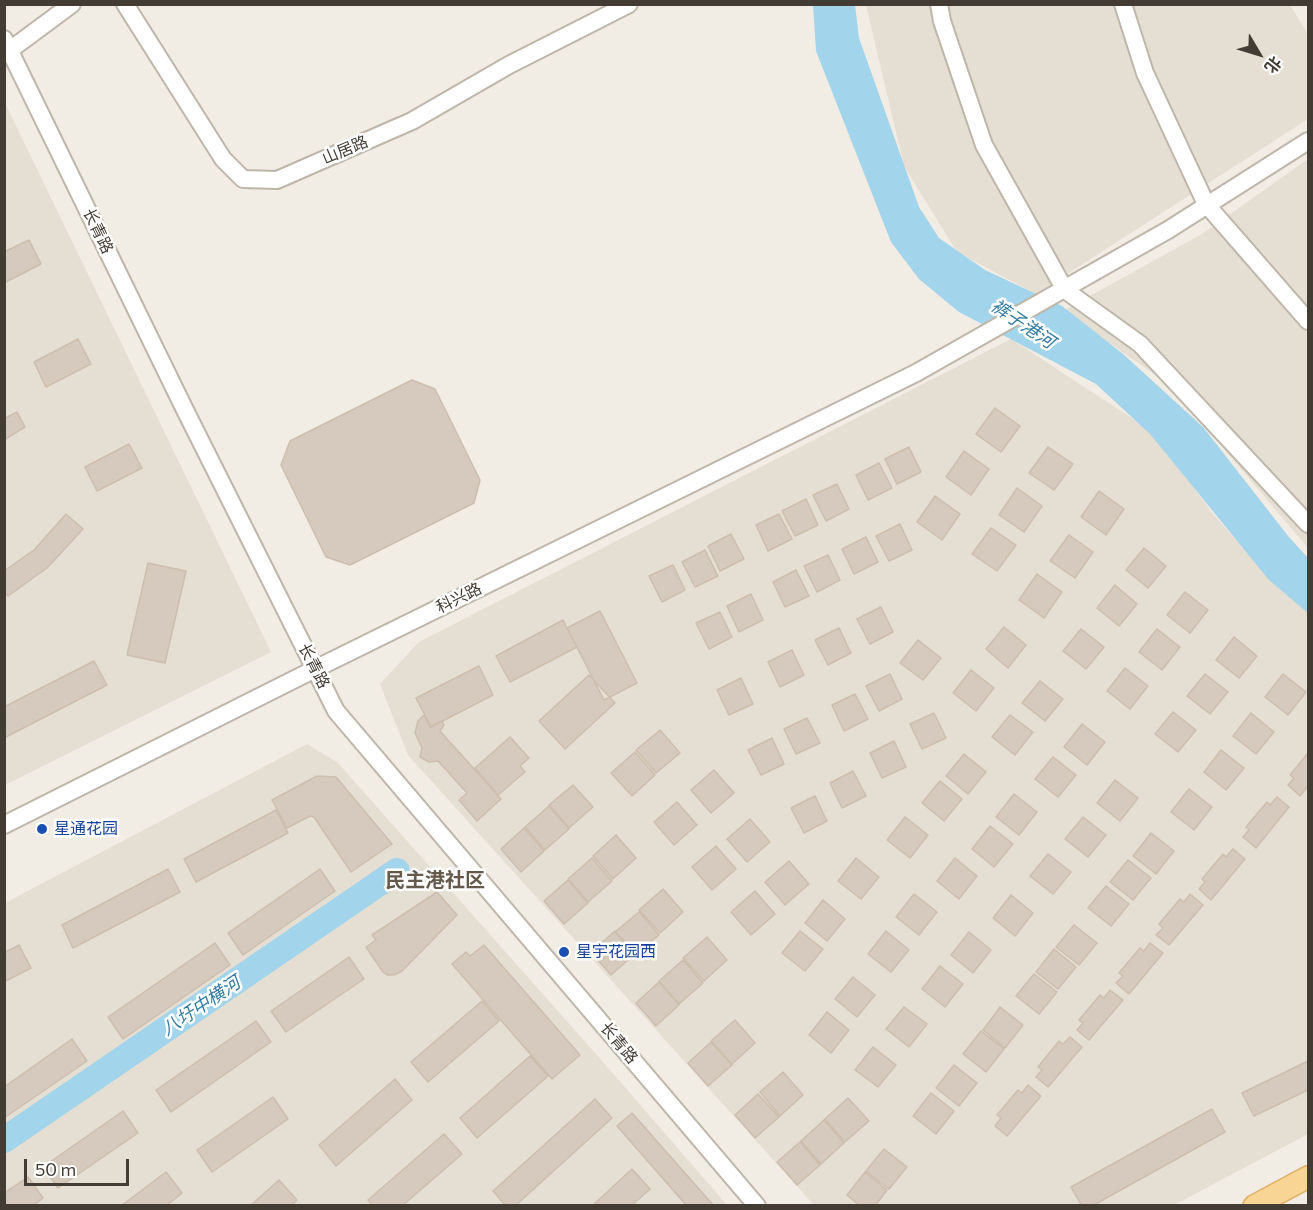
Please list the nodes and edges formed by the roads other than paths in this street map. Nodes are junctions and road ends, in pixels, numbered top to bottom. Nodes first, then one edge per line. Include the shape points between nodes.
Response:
1 (72, 4) edge
2 (125, 4) edge
3 (629, 4) edge
4 (939, 4) edge
5 (1123, 4) edge
6 (7, 44) edge
7 (1308, 141) edge
8 (1206, 204) junction
9 (1059, 293) junction
10 (1308, 321) edge
11 (1308, 524) edge
12 (315, 669) junction
13 (4, 825) edge
14 (1308, 1177) edge
15 (757, 1206) edge
16 (1254, 1206) edge

1 - 6 street
2 - 3 street, 山居路 via 223,159 243,179 277,180 412,122
4 - 9 street via 984,145
5 - 8 street via 1145,73
6 - 12 street, 长青路
7 - 8 street, 科兴路
8 - 9 street, 科兴路
8 - 10 street
9 - 11 street via 1140,344
9 - 12 street, 科兴路 via 916,373
12 - 13 street, 科兴路
12 - 15 street, 长青路 via 336,711
14 - 16 main road

